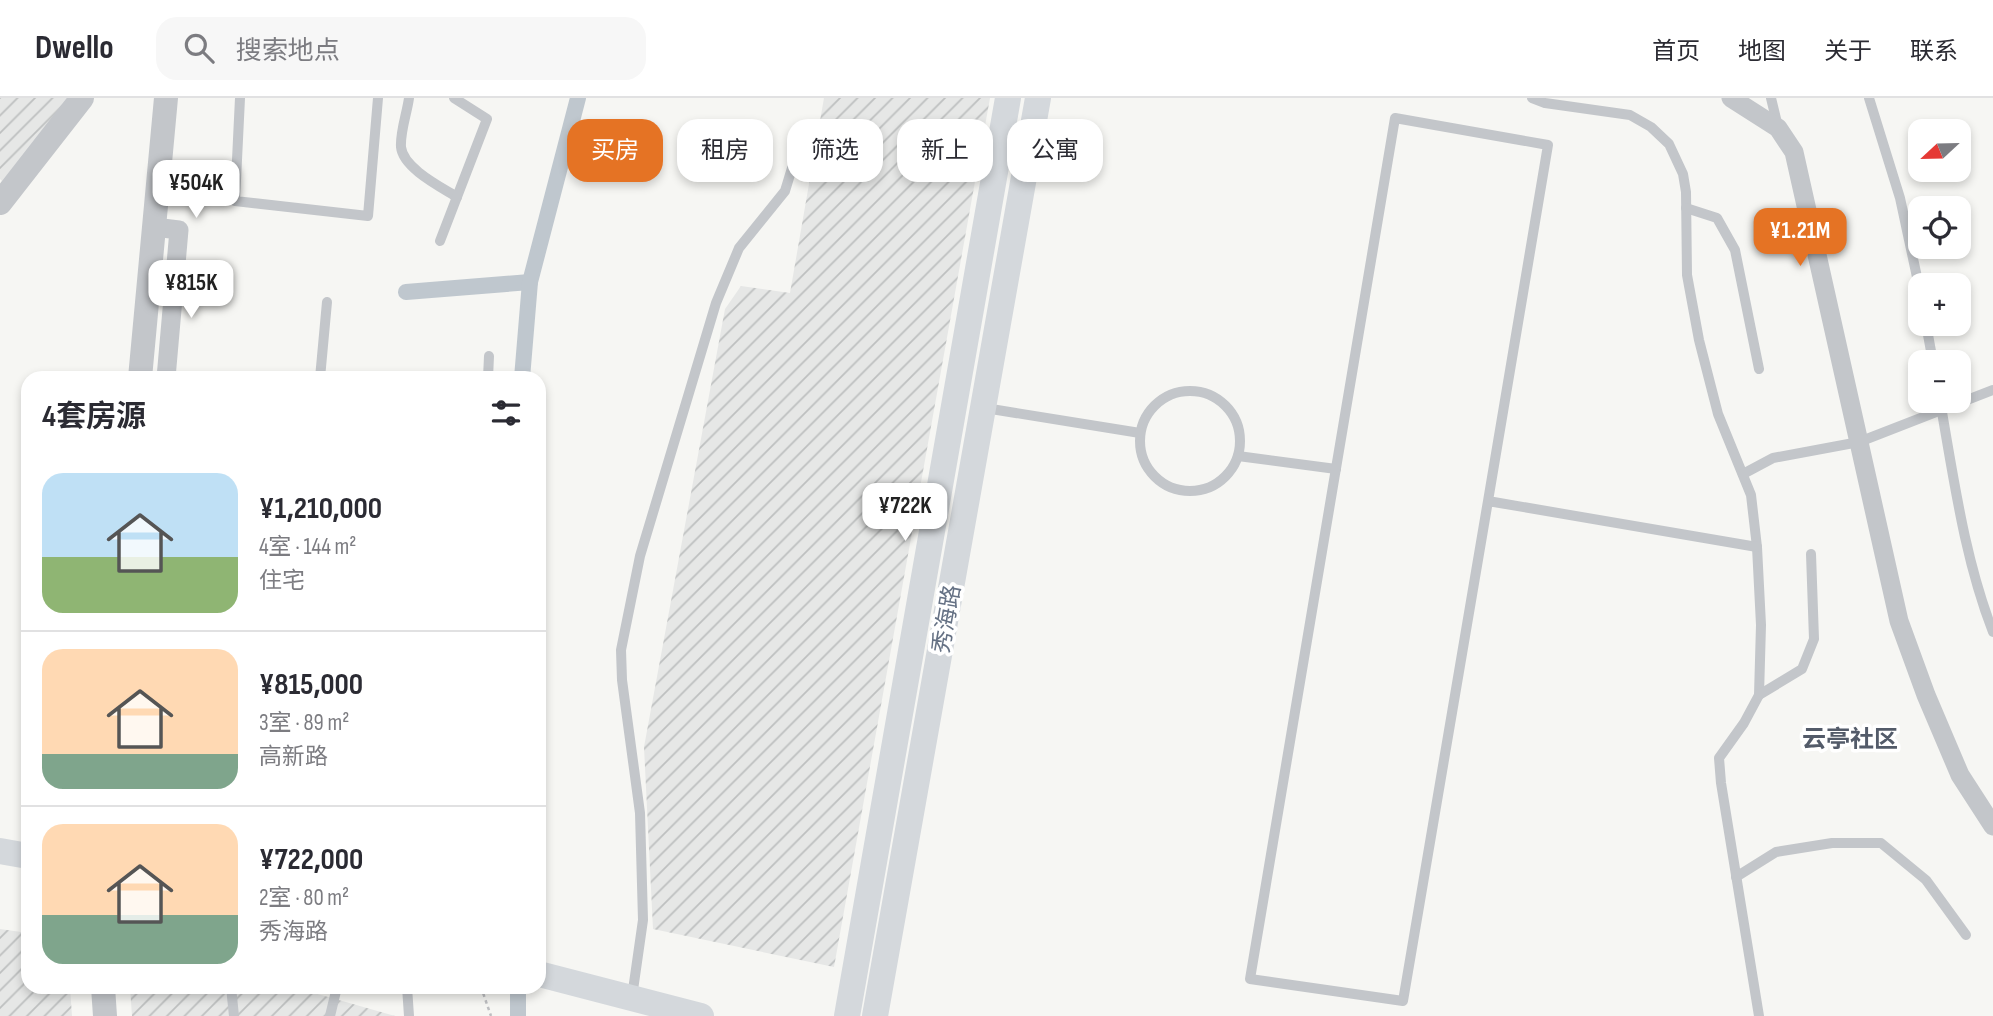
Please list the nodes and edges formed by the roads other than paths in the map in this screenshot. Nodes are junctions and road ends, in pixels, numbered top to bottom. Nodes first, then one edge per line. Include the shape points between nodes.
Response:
1 (82, 98) edge
2 (166, 98) edge
3 (240, 98) edge
4 (378, 98) edge
5 (409, 98) edge
6 (454, 98) edge
7 (1008, 98) edge
8 (1038, 98) edge
9 (1532, 98) edge
10 (1731, 98) edge
11 (1771, 98) edge
12 (1869, 98) edge
13 (1778, 128) junction
14 (788, 182) edge
15 (2, 197) edge
16 (457, 197) junction
17 (1686, 208) junction
18 (154, 227) junction
19 (440, 241) dead end
20 (1916, 273) edge
21 (327, 302) dead end
22 (489, 356) dead end
23 (1759, 369) dead end
24 (141, 371) edge
25 (167, 371) edge
26 (321, 371) edge
27 (488, 371) edge
28 (1993, 390) edge
29 (1971, 396) edge
30 (983, 407) junction
31 (1923, 413) edge
32 (1942, 413) edge
33 (1140, 433) junction
34 (1859, 442) junction
35 (1238, 456) junction
36 (1336, 469) junction
37 (942, 471) junction
38 (1743, 474) junction
39 (971, 476) junction
40 (1488, 501) junction
41 (1758, 547) junction
42 (1811, 554) dead end
43 (1993, 632) edge
44 (1759, 695) junction
45 (1993, 826) edge
46 (0, 851) edge
47 (21, 855) edge
48 (1736, 877) junction
49 (1966, 935) dead end
50 (546, 976) edge
51 (103, 994) edge
52 (232, 994) edge
53 (335, 994) edge
54 (407, 994) edge
55 (849, 1006) edge
56 (631, 1007) edge
57 (879, 1009) edge
58 (105, 1016) edge
59 (234, 1016) edge
60 (330, 1016) edge
61 (409, 1016) edge
62 (701, 1016) edge
63 (834, 1016) edge
64 (1759, 1016) edge

1 - 15 street
2 - 18 street
3 - 4 lane via 234,201 368,216
5 - 16 lane via 401,148 405,158
6 - 16 lane via 487,119
7 - 37 main road, 秀海路
8 - 30 main road, 秀海路
9 - 17 lane via 1630,115 1651,127 1669,144 1683,174
10 - 13 street
11 - 13 lane
12 - 20 lane via 1900,198
13 - 34 street via 1794,152
14 - 56 lane via 739,248 716,303 640,555 621,650 640,813 643,920
16 - 19 lane
17 - 23 lane via 1717,218 1735,250
17 - 38 lane via 1686,275 1699,340 1718,414
18 - 24 street
18 - 25 street via 179,230
21 - 26 lane
22 - 27 lane
28 - 29 lane
30 - 33 lane
30 - 39 main road, 秀海路
31 - 34 lane
32 - 43 lane via 1959,513 1978,594
33 - 35 lane via 1140,450 1156,478 1187,491 1218,482
33 - 35 lane via 1154,404 1184,390 1200,391 1216,397 1237,422
34 - 38 lane via 1773,458
34 - 45 street via 1899,621 1960,775
35 - 36 lane
36 - 40 lane via 1395,118 1548,145
36 - 40 lane via 1250,979 1403,1001
37 - 39 street
37 - 55 main road, 秀海路
38 - 41 lane via 1751,495
39 - 57 main road, 秀海路
40 - 41 lane
41 - 44 lane
42 - 44 lane via 1814,639 1802,668
44 - 48 lane via 1719,758
46 - 47 main road
48 - 49 lane via 1776,852 1832,843 1881,844 1926,880
48 - 64 lane
50 - 56 main road
51 - 58 street
52 - 59 lane
53 - 60 lane
54 - 61 lane
55 - 63 main road
56 - 62 main road

